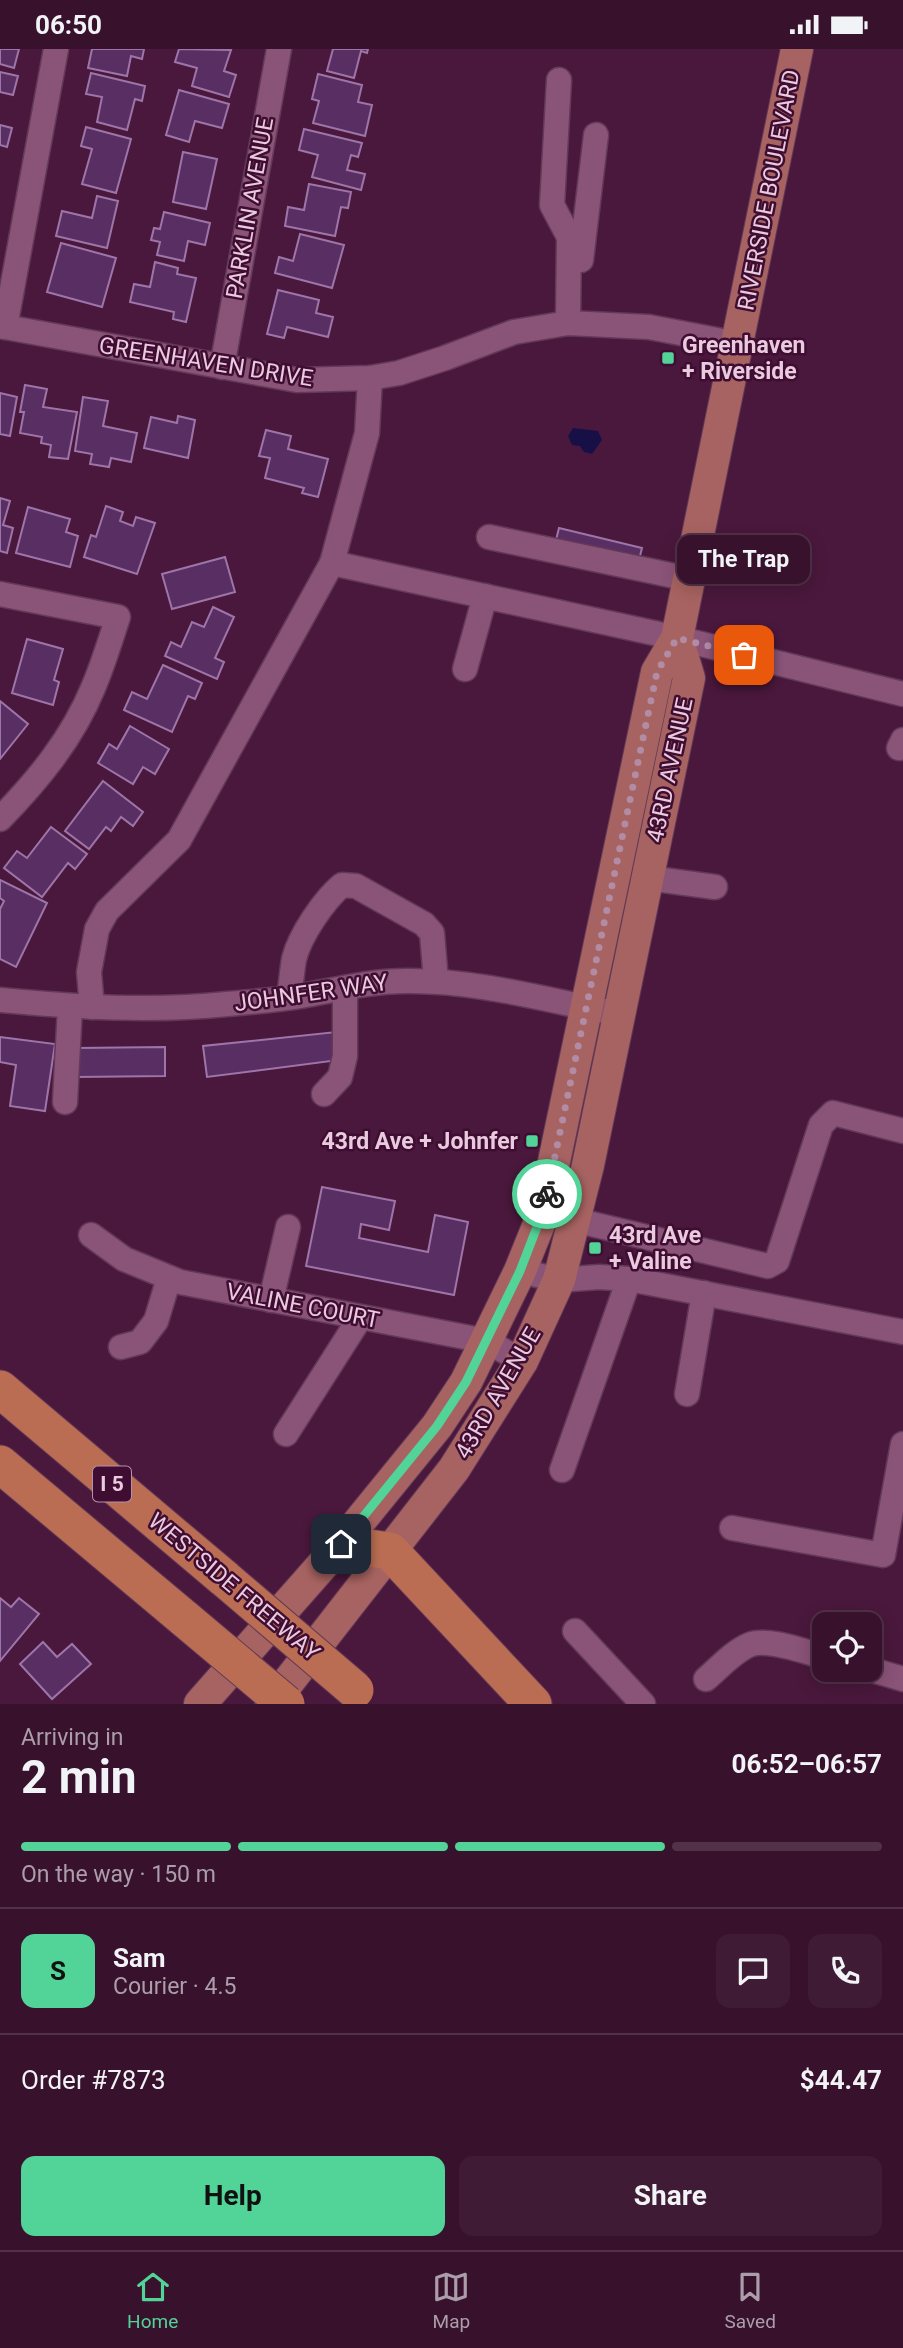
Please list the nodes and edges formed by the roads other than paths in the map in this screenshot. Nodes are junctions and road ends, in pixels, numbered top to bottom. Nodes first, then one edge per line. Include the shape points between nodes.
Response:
1 (56, 49) edge
2 (279, 49) edge
3 (797, 49) edge
4 (559, 80) dead end
5 (596, 135) dead end
6 (577, 323) junction
7 (3, 326) edge
8 (738, 344) junction
9 (222, 367) junction
10 (370, 378) junction
11 (489, 537) dead end
12 (332, 563) junction
13 (689, 579) junction
14 (0, 594) edge
15 (485, 596) junction
16 (677, 638) junction
17 (465, 669) dead end
18 (903, 694) edge
19 (0, 819) edge
20 (648, 878) junction
21 (715, 887) dead end
22 (436, 981) junction
23 (345, 988) junction
24 (289, 997) junction
25 (0, 1000) edge
26 (81, 1007) junction
27 (586, 1008) junction
28 (620, 1014) junction
29 (324, 1094) dead end
30 (65, 1102) dead end
31 (903, 1131) edge
32 (542, 1214) junction
33 (575, 1219) junction
34 (288, 1227) dead end
35 (91, 1235) dead end
36 (520, 1271) junction
37 (169, 1278) junction
38 (629, 1279) junction
39 (559, 1280) junction
40 (704, 1293) junction
41 (271, 1300) junction
42 (360, 1318) junction
43 (903, 1332) edge
44 (486, 1341) junction
45 (121, 1347) dead end
46 (522, 1361) junction
47 (0, 1389) edge
48 (687, 1394) dead end
49 (286, 1434) dead end
50 (903, 1444) edge
51 (0, 1464) edge
52 (562, 1470) dead end
53 (732, 1528) dead end
54 (341, 1544) junction
55 (390, 1551) junction
56 (575, 1631) dead end
57 (812, 1654) edge
58 (882, 1673) edge
59 (706, 1679) dead end
60 (903, 1679) edge
61 (364, 1697) edge
62 (200, 1704) edge
63 (271, 1704) edge
64 (286, 1704) edge
65 (533, 1704) edge
66 (643, 1704) edge

1 - 7 street
2 - 9 street, PARKLIN AVENUE
3 - 8 main road, RIVERSIDE BOULEVARD
4 - 6 street via 552,205 569,237
5 - 6 street
6 - 8 street, GREENHAVEN DRIVE via 649,327
6 - 10 street, GREENHAVEN DRIVE via 514,332 399,373
7 - 9 street, GREENHAVEN DRIVE
8 - 13 main road, RIVERSIDE BOULEVARD
9 - 10 street, GREENHAVEN DRIVE via 297,380
10 - 12 street via 367,433
11 - 13 street
12 - 15 street
12 - 26 street via 178,841 107,911 97,929
13 - 16 main road, RIVERSIDE BOULEVARD
14 - 19 street via 118,617 76,723 33,785
15 - 16 street
15 - 17 street
16 - 18 street
16 - 20 main road, 43RD AVENUE via 689,678
16 - 27 main road, 43RD AVENUE via 657,672
20 - 21 street
20 - 28 main road, 43RD AVENUE
22 - 23 street, JOHNFER WAY
22 - 24 street via 432,933 424,924 356,886 342,885 327,897 299,945
22 - 27 street, JOHNFER WAY
23 - 24 street, JOHNFER WAY
23 - 29 street via 345,1056 340,1077
24 - 26 street, JOHNFER WAY via 178,1007
25 - 26 street, JOHNFER WAY
26 - 30 street
27 - 28 street, JOHNFER WAY
27 - 32 main road, 43RD AVENUE
28 - 33 main road, 43RD AVENUE
31 - 33 street via 833,1114 821,1125 777,1261 768,1266
32 - 33 street
32 - 36 main road, 43RD AVENUE
33 - 39 main road, 43RD AVENUE
34 - 41 street
35 - 37 street, VALINE COURT via 124,1259
36 - 39 street
36 - 44 main road, 43RD AVENUE
37 - 41 street, VALINE COURT
37 - 45 street via 156,1321 140,1342
38 - 39 street
38 - 40 street
38 - 52 street
39 - 46 main road, 43RD AVENUE
40 - 43 street
40 - 48 street
41 - 42 street, VALINE COURT
42 - 44 street, VALINE COURT
42 - 49 street
44 - 46 street, VALINE COURT
44 - 54 main road, 43RD AVENUE via 437,1426
46 - 55 main road, 43RD AVENUE via 454,1469
47 - 61 highway, WESTSIDE FREEWAY / I 5, bridge
50 - 53 street via 883,1555
51 - 64 highway, I 5, bridge
54 - 55 highway
54 - 62 main road, 43RD AVENUE
55 - 63 main road, 43RD AVENUE
55 - 65 highway
56 - 66 street
57 - 59 street via 752,1643
58 - 60 street

